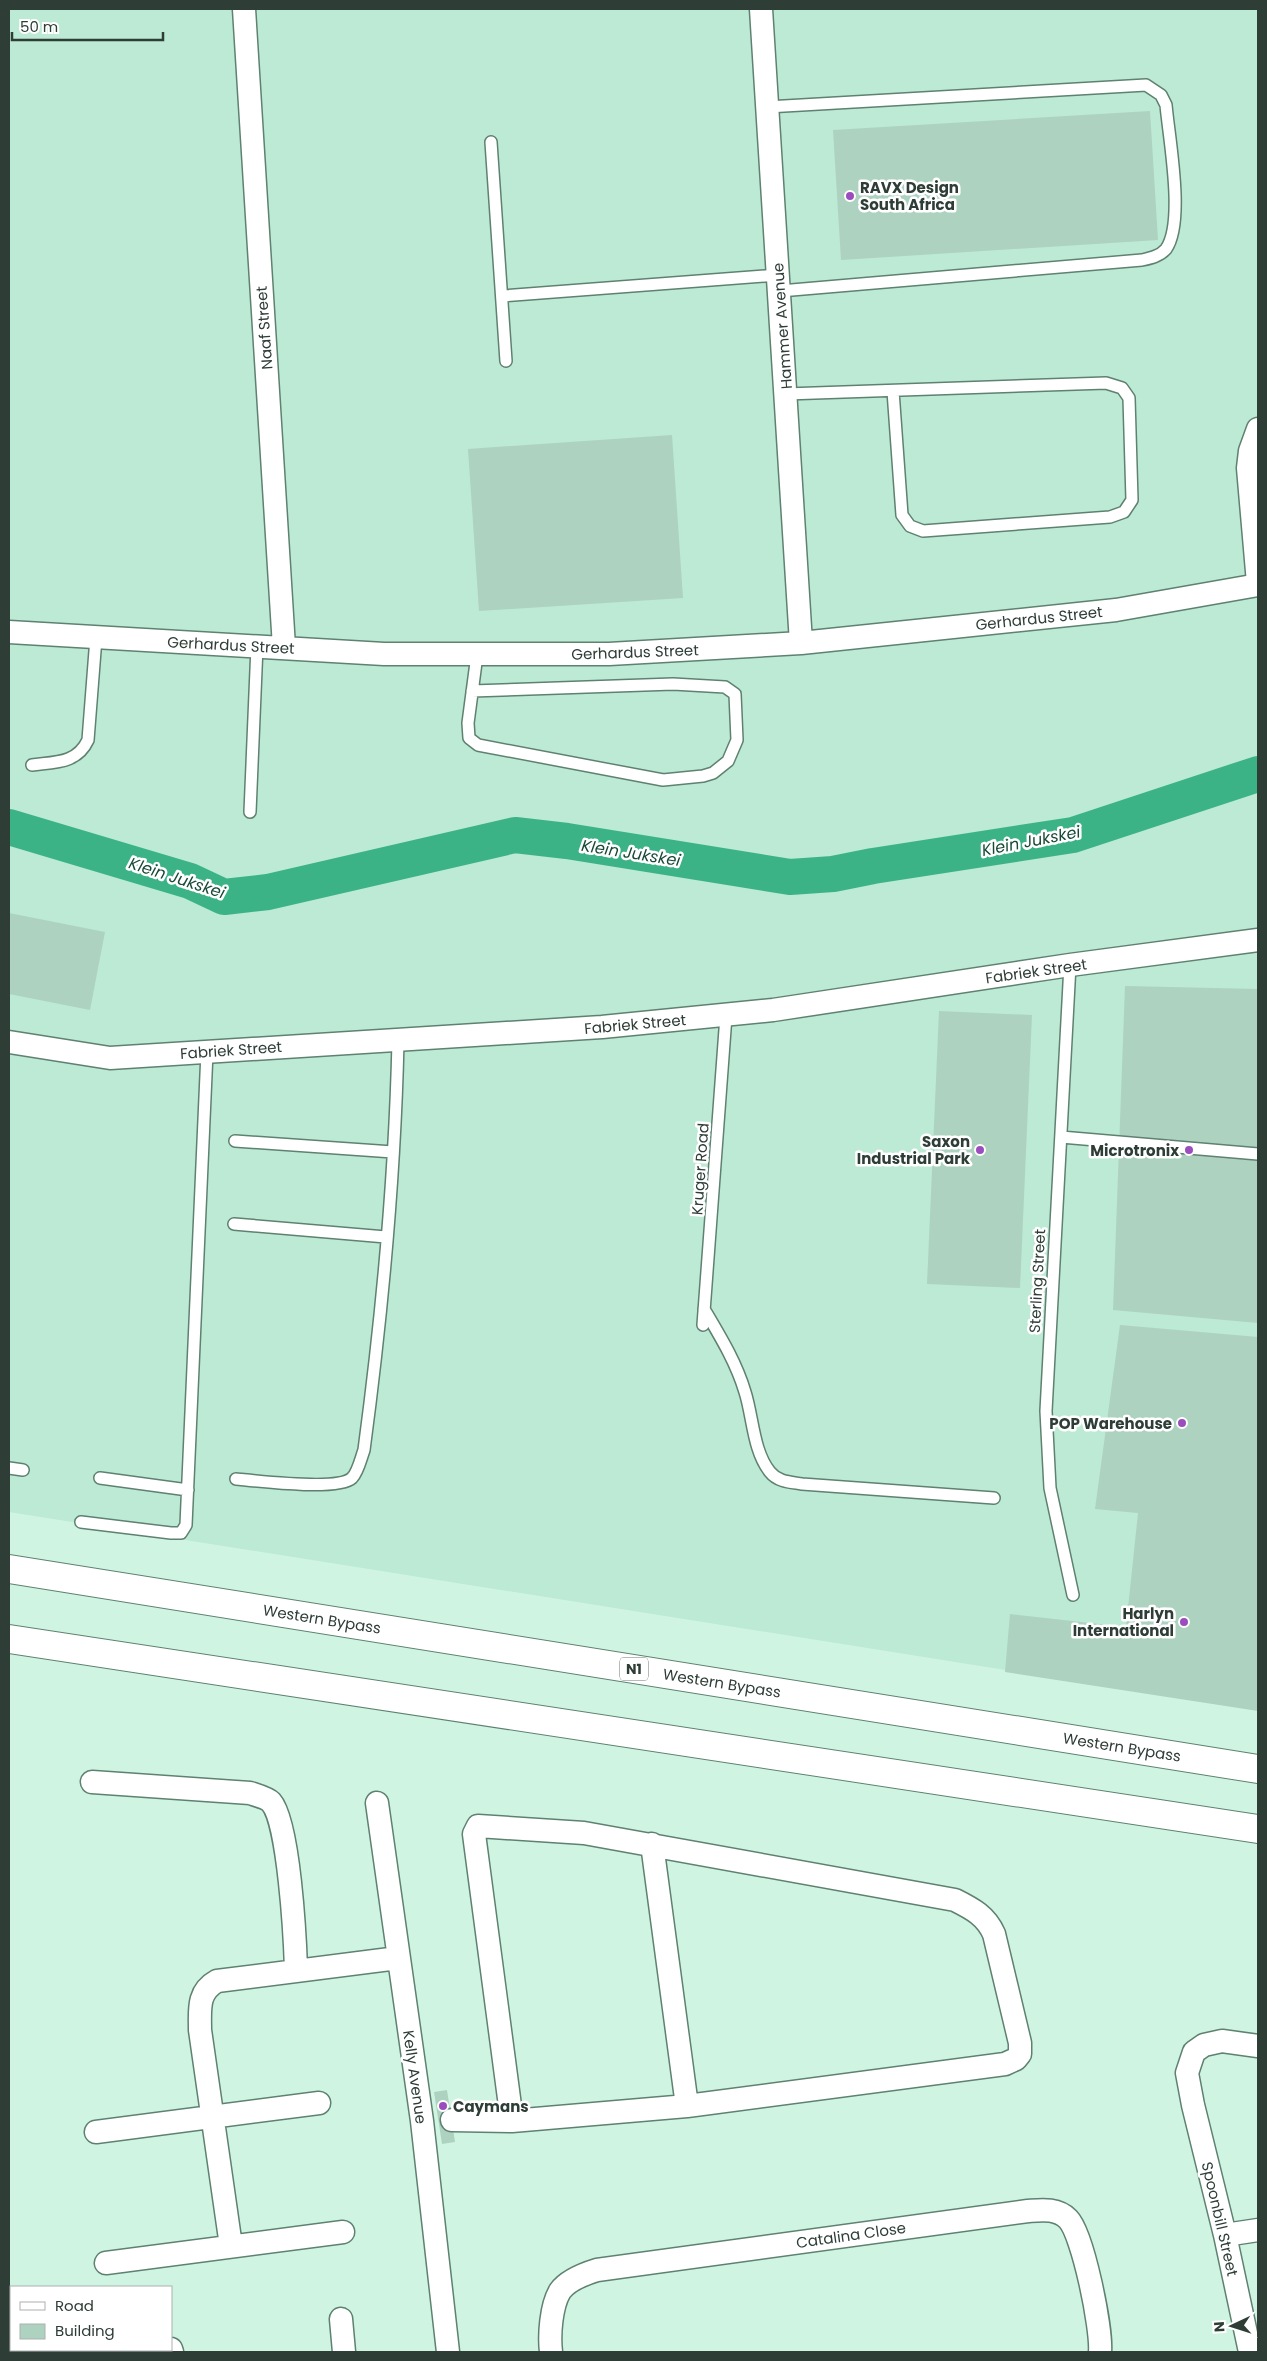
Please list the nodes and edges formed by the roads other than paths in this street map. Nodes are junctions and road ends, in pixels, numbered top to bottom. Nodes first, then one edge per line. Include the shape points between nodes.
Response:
1 (244, 9) edge
2 (761, 9) edge
3 (767, 107) junction
4 (491, 142) dead end
5 (779, 283) junction
6 (502, 296) junction
7 (506, 361) dead end
8 (893, 391) junction
9 (786, 394) junction
10 (1258, 429) edge
11 (1258, 584) edge
12 (9, 632) edge
13 (96, 638) junction
14 (801, 643) junction
15 (257, 646) junction
16 (284, 647) junction
17 (477, 655) junction
18 (472, 691) junction
19 (32, 764) dead end
20 (250, 812) dead end
21 (1258, 940) edge
22 (1070, 966) junction
23 (726, 1016) junction
24 (398, 1041) junction
25 (9, 1042) edge
26 (207, 1052) junction
27 (1061, 1137) junction
28 (235, 1141) dead end
29 (392, 1152) junction
30 (1258, 1154) edge
31 (234, 1224) dead end
32 (386, 1237) junction
33 (704, 1310) junction
34 (703, 1325) dead end
35 (9, 1468) edge
36 (23, 1470) dead end
37 (100, 1478) dead end
38 (236, 1479) dead end
39 (188, 1490) junction
40 (994, 1498) dead end
41 (81, 1522) dead end
42 (9, 1569) edge
43 (1073, 1595) dead end
44 (9, 1638) edge
45 (1258, 1769) edge
46 (92, 1782) dead end
47 (378, 1803) dead end
48 (1258, 1829) edge
49 (652, 1844) junction
50 (398, 1958) junction
51 (296, 1970) junction
52 (1258, 2046) edge
53 (320, 2103) dead end
54 (687, 2106) junction
55 (213, 2116) junction
56 (437, 2120) junction
57 (512, 2121) junction
58 (96, 2132) dead end
59 (1258, 2230) edge
60 (342, 2232) dead end
61 (1226, 2235) junction
62 (231, 2246) junction
63 (106, 2263) dead end
64 (341, 2319) dead end
65 (344, 2352) edge
66 (448, 2352) edge
67 (545, 2352) edge
68 (1100, 2352) edge
69 (1250, 2352) edge

1 - 16 street, Naaf Street
2 - 3 street, Hammer Avenue
3 - 5 street, Hammer Avenue
3 - 5 lane via 1146,85 1161,95 1166,105 1175,196 1174,228 1165,249 1157,256 1142,260
4 - 6 lane
5 - 6 lane via 728,279
5 - 9 street, Hammer Avenue
6 - 7 lane
8 - 8 lane via 1106,384 1122,388 1129,398 1132,500 1124,512 1110,517 923,531 910,526 902,515
8 - 9 lane
9 - 14 street, Hammer Avenue
10 - 11 street via 1248,468
11 - 14 street, Gerhardus Street via 1116,610
12 - 13 street, Gerhardus Street
13 - 15 street, Gerhardus Street
13 - 19 lane via 88,740 84,748 70,760
14 - 17 street, Gerhardus Street via 609,654
15 - 16 street, Gerhardus Street
15 - 20 lane
16 - 17 street, Gerhardus Street
17 - 18 lane
18 - 18 lane via 468,723 469,738 473,742 491,749 606,771 663,780 703,776 728,761 737,740 735,694 725,687 672,684
21 - 22 street, Fabriek Street
22 - 23 street, Fabriek Street
22 - 27 lane, Sterling Street
23 - 24 street, Fabriek Street
23 - 33 lane, Kruger Road
24 - 26 street, Fabriek Street
24 - 29 lane
25 - 26 street, Fabriek Street via 110,1058
26 - 39 lane
27 - 30 lane
27 - 43 lane, Sterling Street via 1048,1344 1047,1421 1050,1488
28 - 29 lane
29 - 32 lane
31 - 32 lane
32 - 38 lane via 365,1440 352,1478 325,1485
33 - 34 lane, Kruger Road
33 - 40 lane via 740,1374 762,1457 778,1479 802,1484
35 - 36 lane
37 - 39 lane
39 - 41 lane via 186,1525 182,1532
42 - 45 highway, Western Bypass / N1
44 - 48 highway
46 - 51 street via 250,1793 270,1801 280,1818 285,1845
47 - 50 street, Kelly Avenue
49 - 54 street
49 - 54 street via 955,1900 979,1912 989,1922 994,1934 1020,2043 1020,2054 1005,2064
49 - 57 street via 575,1832 483,1825 476,1830
50 - 51 street
50 - 56 street, Kelly Avenue
51 - 55 street via 217,1981 203,1995 200,2030
52 - 61 street, Spoonbill Street via 1222,2041 1204,2045 1194,2052 1187,2073
53 - 55 street
54 - 57 street
55 - 58 street
55 - 62 street
56 - 57 street
56 - 66 street, Kelly Avenue
59 - 61 street
60 - 62 street
61 - 69 street, Spoonbill Street
62 - 63 street
64 - 65 street
67 - 68 street, Catalina Close via 560,2291 574,2279 597,2270 1046,2210 1061,2214 1074,2227 1092,2290 1101,2338

